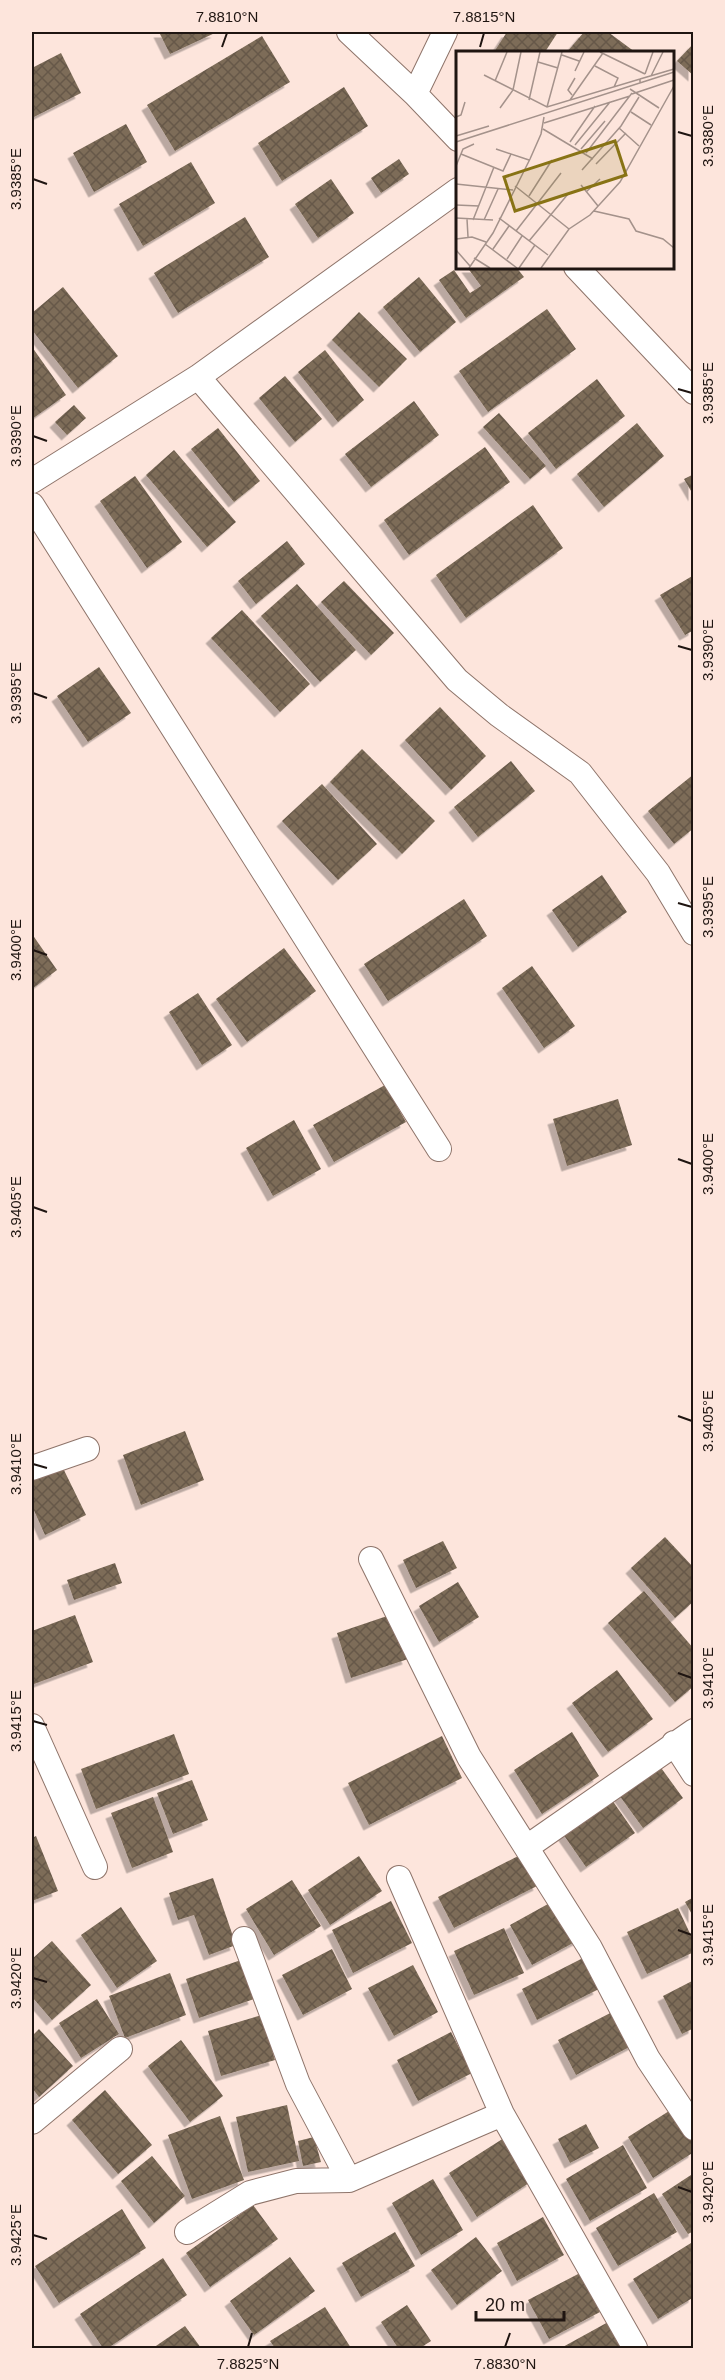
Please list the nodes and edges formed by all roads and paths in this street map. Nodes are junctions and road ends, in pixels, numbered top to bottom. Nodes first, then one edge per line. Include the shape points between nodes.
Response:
1 (349, 32) edge
2 (445, 32) edge
3 (415, 94) junction
4 (456, 137) edge
5 (456, 191) edge
6 (577, 268) edge
7 (198, 377) junction
8 (693, 392) edge
9 (32, 481) edge
10 (32, 505) edge
11 (693, 933) edge
12 (439, 1149) dead end
13 (87, 1449) dead end
14 (32, 1468) edge
15 (371, 1559) dead end
16 (32, 1726) edge
17 (684, 1737) edge
18 (693, 1773) edge
19 (527, 1847) junction
20 (95, 1867) dead end
21 (399, 1878) dead end
22 (244, 1939) dead end
23 (120, 2049) dead end
24 (502, 2114) junction
25 (32, 2122) edge
26 (693, 2128) edge
27 (349, 2180) junction
28 (187, 2232) dead end
29 (635, 2349) edge

1 - 3 street
2 - 3 street
3 - 4 street
5 - 7 street
6 - 8 street
7 - 9 street
7 - 11 street via 457,680 499,716 580,773 658,873
10 - 12 street
13 - 14 street
15 - 19 street via 469,1756
16 - 20 street
17 - 18 street
17 - 19 street
19 - 26 street via 590,1948 648,2059
21 - 24 street
22 - 27 street via 298,2084
23 - 25 street
24 - 27 street
24 - 29 street
27 - 28 street via 296,2181 250,2193

